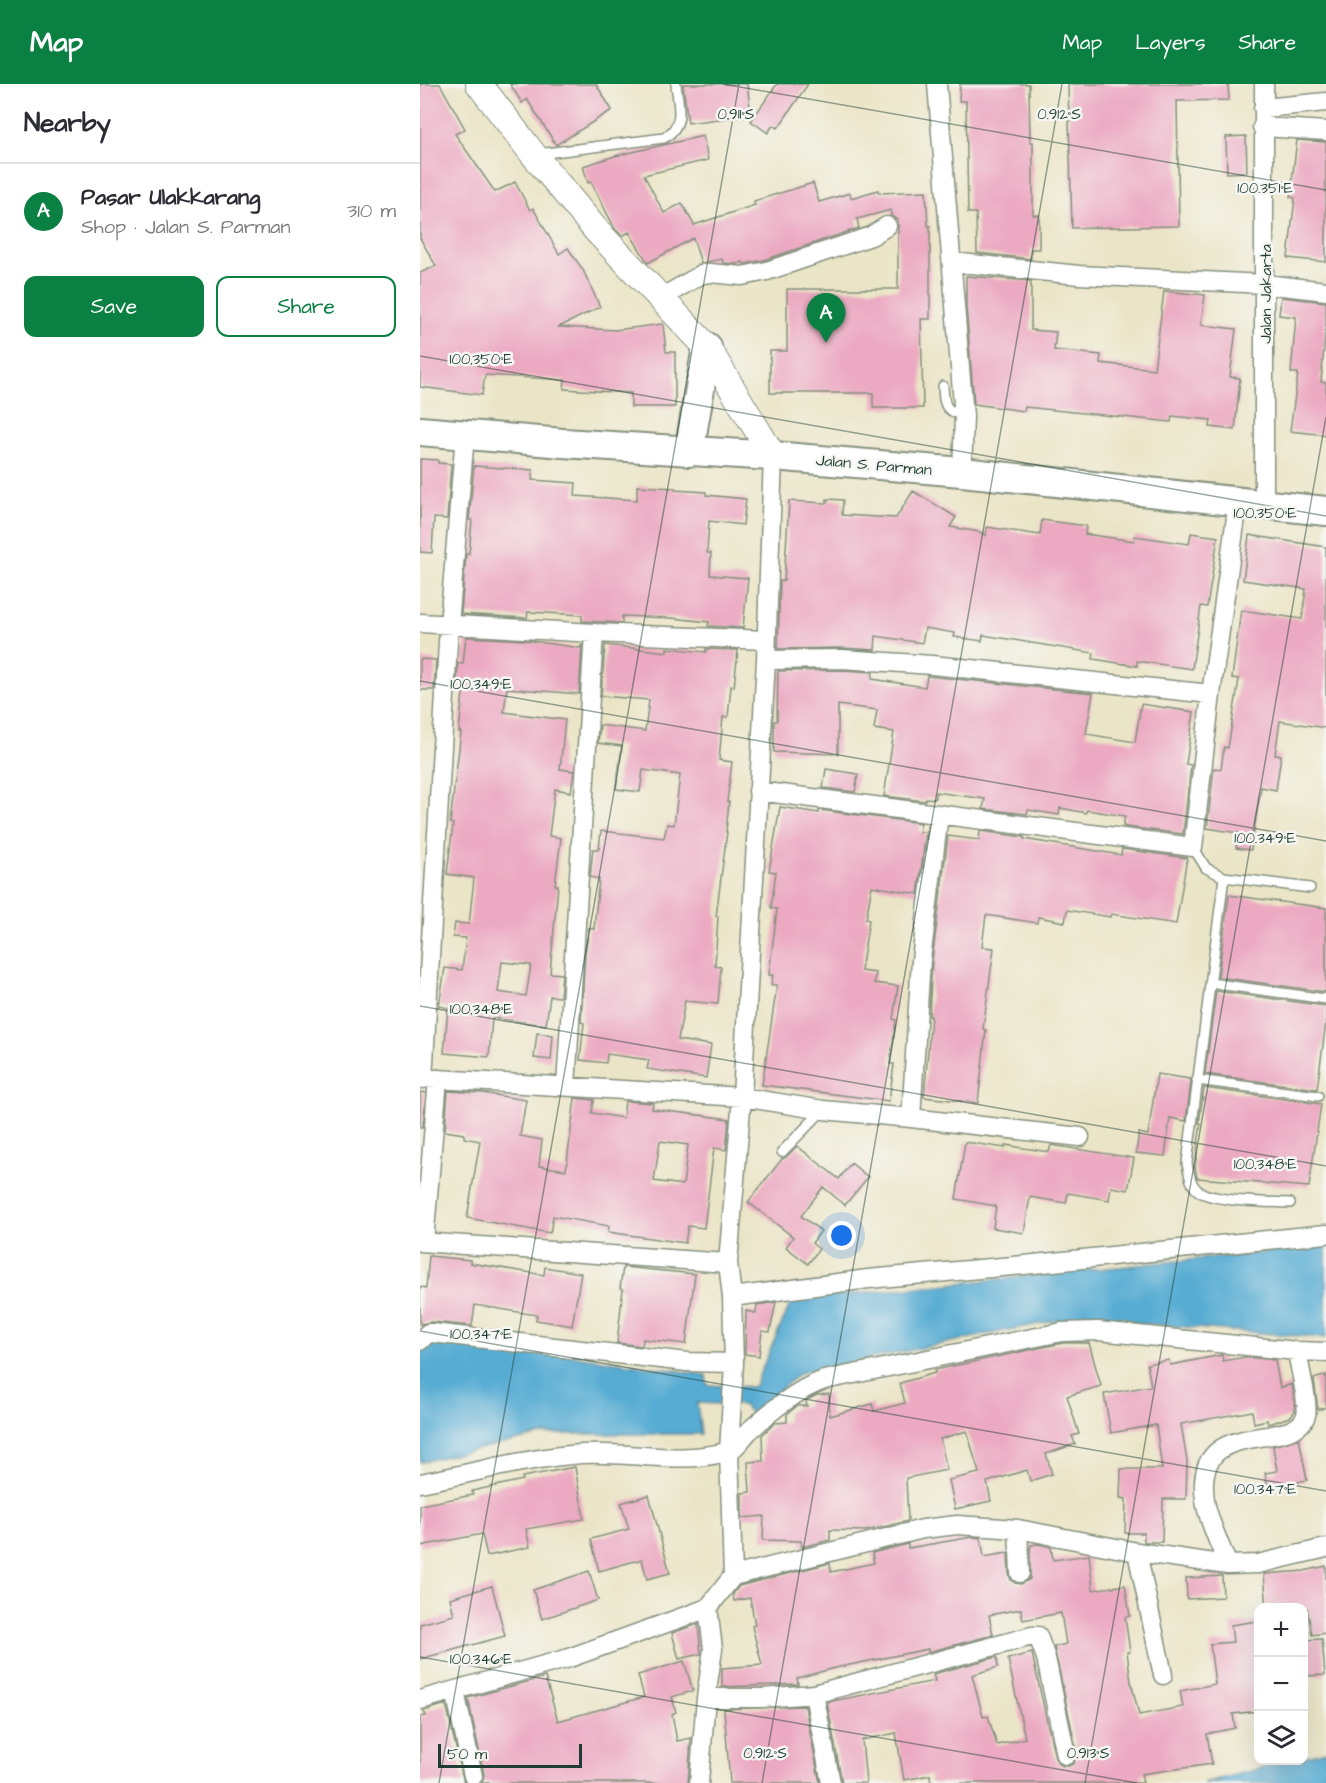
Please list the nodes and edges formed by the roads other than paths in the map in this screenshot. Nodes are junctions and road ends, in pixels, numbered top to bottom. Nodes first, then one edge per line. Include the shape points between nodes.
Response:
1 (479, 84) edge
2 (676, 84) edge
3 (937, 84) edge
4 (1264, 84) edge
5 (1326, 102) edge
6 (1263, 108) junction
7 (1262, 127) junction
8 (1326, 131) edge
9 (533, 154) junction
10 (887, 225) dead end
11 (952, 262) junction
12 (1265, 284) junction
13 (1326, 291) edge
14 (661, 298) junction
15 (707, 347) junction
16 (944, 386) dead end
17 (964, 416) junction
18 (420, 431) edge
19 (465, 435) junction
20 (689, 452) junction
21 (773, 456) junction
22 (962, 472) junction
23 (1251, 503) junction
24 (1326, 511) edge
25 (420, 623) edge
26 (449, 625) junction
27 (594, 633) junction
28 (766, 640) junction
29 (766, 660) junction
30 (1211, 694) junction
31 (758, 791) junction
32 (939, 815) junction
33 (1193, 847) junction
34 (1224, 877) junction
35 (1310, 888) dead end
36 (1210, 983) junction
37 (1326, 999) edge
38 (427, 1079) edge
39 (1197, 1080) junction
40 (566, 1086) junction
41 (1318, 1096) dead end
42 (742, 1097) junction
43 (823, 1110) junction
44 (911, 1118) junction
45 (1080, 1137) dead end
46 (782, 1152) dead end
47 (1290, 1203) dead end
48 (1326, 1234) edge
49 (422, 1242) edge
50 (728, 1263) junction
51 (732, 1297) junction
52 (420, 1341) edge
53 (1297, 1351) junction
54 (1326, 1352) edge
55 (734, 1369) junction
56 (729, 1451) junction
57 (420, 1483) edge
58 (1018, 1529) junction
59 (1326, 1548) edge
60 (1137, 1552) junction
61 (1228, 1565) junction
62 (1020, 1573) dead end
63 (733, 1576) junction
64 (708, 1608) junction
65 (1163, 1675) dead end
66 (454, 1691) junction
67 (814, 1694) junction
68 (706, 1698) junction
69 (420, 1700) edge
70 (1066, 1755) dead end
71 (473, 1776) dead end
72 (699, 1783) edge
73 (831, 1783) edge

1 - 9 main road
2 - 9 lane via 680,114 675,130 664,138
3 - 11 street
4 - 6 street, Jalan Jakarta
5 - 6 street
6 - 7 street, Jalan Jakarta
7 - 8 street
7 - 12 street, Jalan Jakarta
9 - 14 main road via 596,230
10 - 14 street via 871,236 767,271 742,276 702,274
11 - 12 street via 1079,274
11 - 17 street
12 - 13 street
12 - 23 street, Jalan Jakarta
14 - 15 main road
15 - 20 main road
15 - 21 main road
16 - 17 lane via 948,410
17 - 22 street
18 - 19 main road, Jalan S. Parman
19 - 20 main road, Jalan S. Parman
19 - 26 street
20 - 21 main road, Jalan S. Parman
21 - 22 main road, Jalan S. Parman
21 - 28 street
22 - 23 main road, Jalan S. Parman
23 - 24 main road, Jalan S. Parman
23 - 30 street, Jalan Jakarta
25 - 26 street
26 - 27 street
26 - 38 street
27 - 28 street
27 - 40 street
28 - 29 street
29 - 30 street via 932,664
29 - 31 street
30 - 33 street, Jalan Jakarta
31 - 32 street
31 - 42 street
32 - 33 street
32 - 44 street via 921,960
33 - 34 lane via 1206,868
34 - 35 lane
34 - 36 lane
36 - 37 lane
36 - 39 lane
38 - 40 street
38 - 49 street
39 - 41 lane
39 - 47 lane via 1187,1163 1190,1180 1199,1192 1256,1202
40 - 42 street
42 - 43 street
42 - 50 street
43 - 44 street
43 - 46 lane
44 - 45 street
48 - 51 street via 868,1279
49 - 50 street
50 - 51 street
51 - 55 street
52 - 55 street via 432,1333
53 - 54 street
53 - 56 street via 1098,1330 1062,1332 824,1380 778,1407
53 - 61 street via 1306,1405 1300,1424 1222,1447 1210,1456 1204,1476 1204,1501
55 - 56 street
56 - 57 street via 682,1458 581,1454
56 - 63 street
58 - 60 street
58 - 62 street
58 - 63 street via 957,1525 923,1529
59 - 61 street via 1258,1564
60 - 61 street
60 - 65 street
63 - 64 street
64 - 66 street via 569,1658
64 - 68 street via 713,1649
66 - 69 street
66 - 71 street
67 - 68 street
67 - 70 street via 1038,1636
67 - 73 street
68 - 72 street

